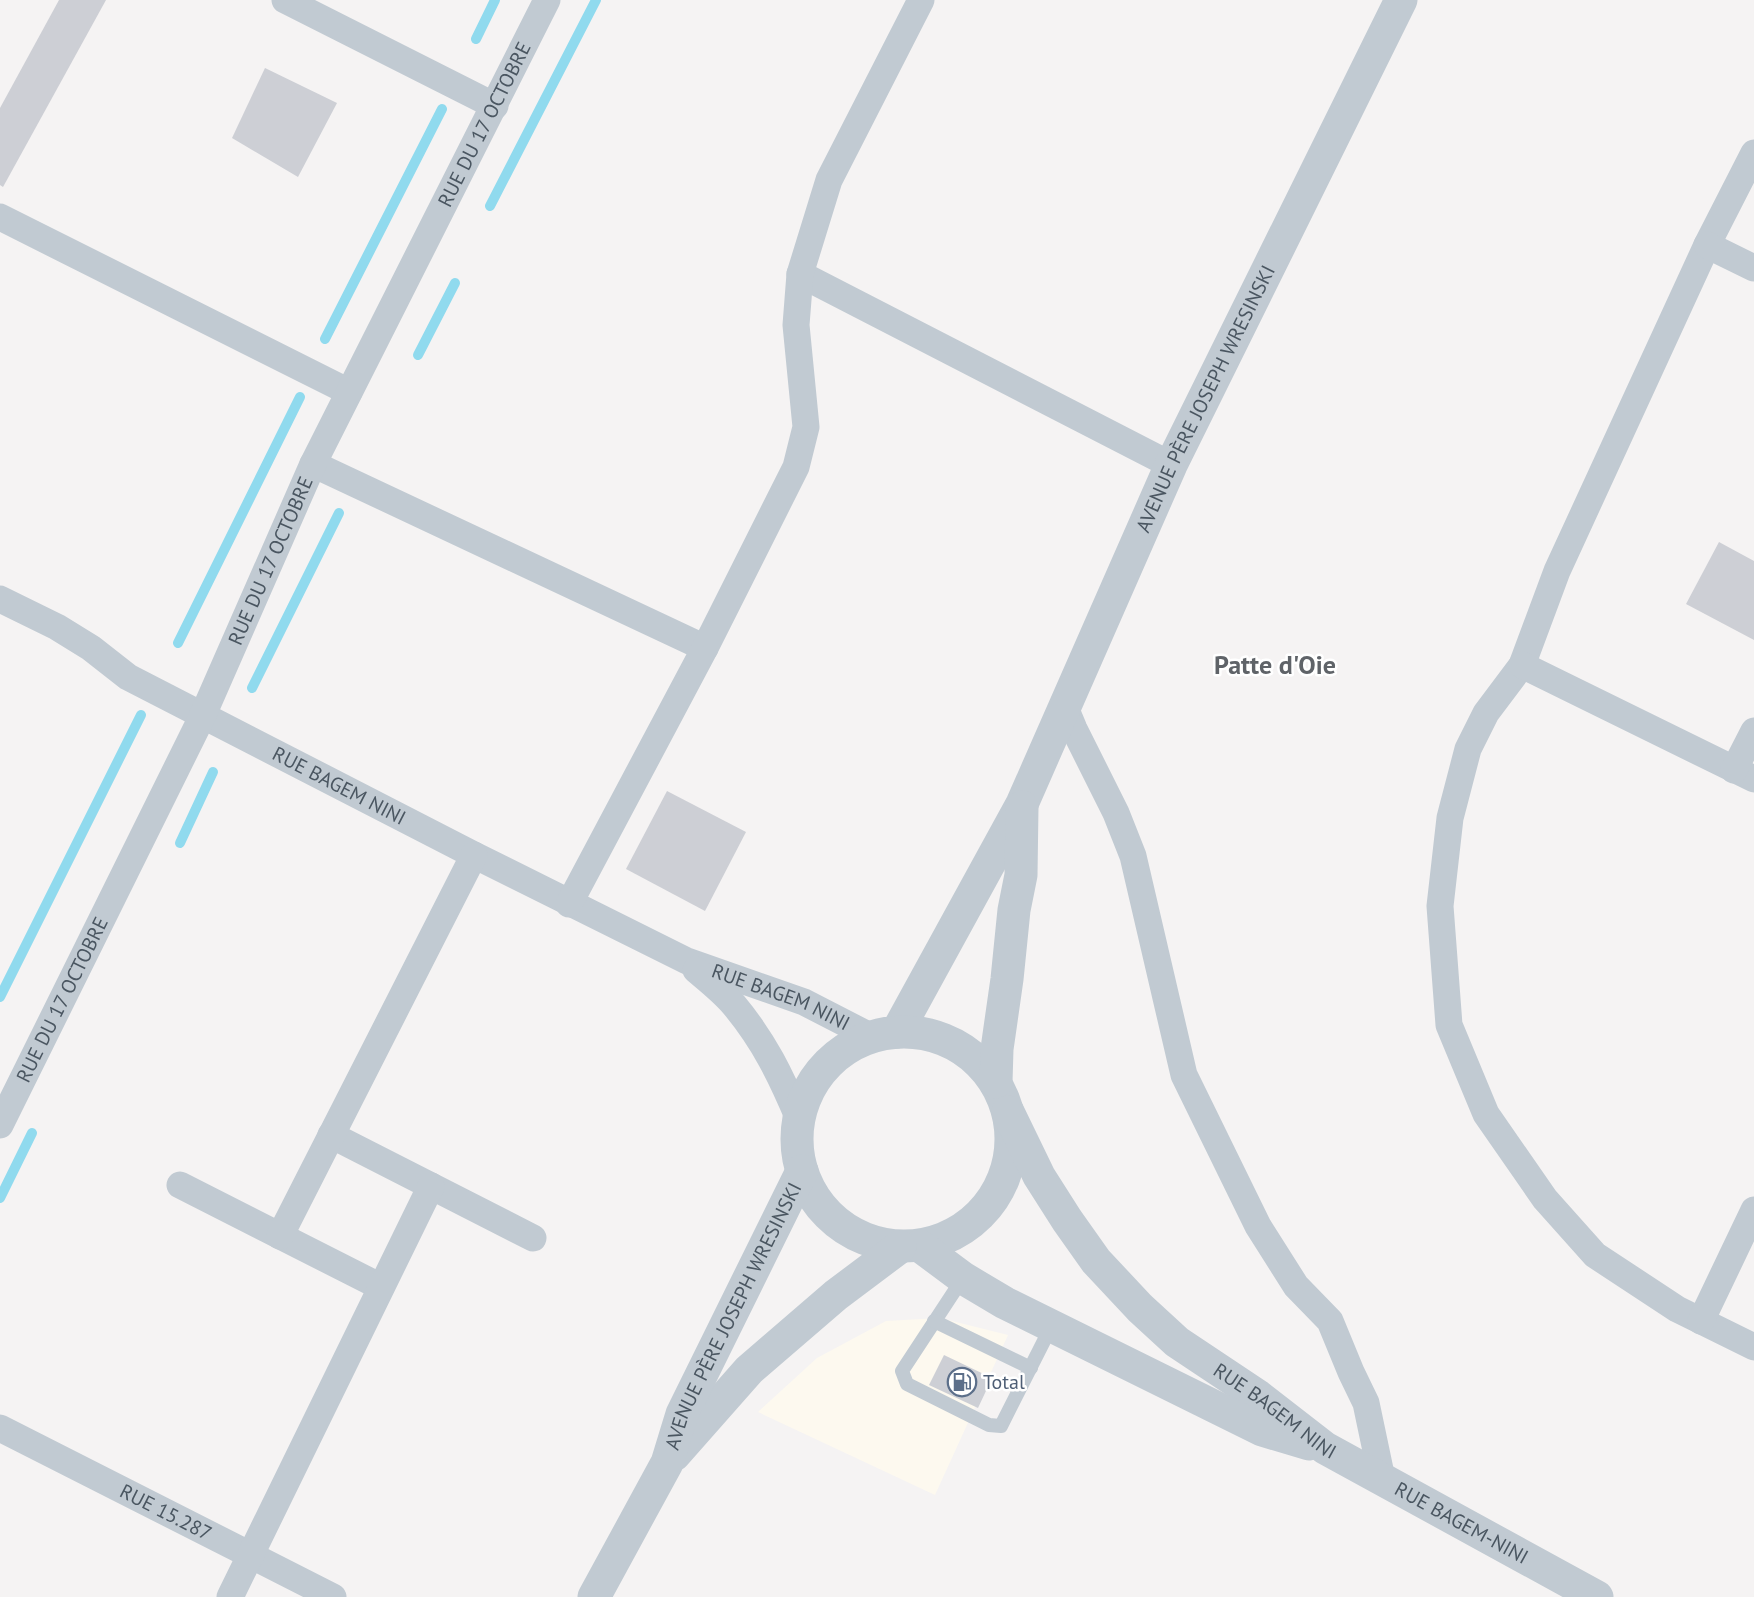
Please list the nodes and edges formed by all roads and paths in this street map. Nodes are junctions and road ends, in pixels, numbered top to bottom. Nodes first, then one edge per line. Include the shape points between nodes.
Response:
1 (285, 0) edge
2 (547, 0) edge
3 (921, 0) edge
4 (1401, 0) edge
5 (495, 106) junction
6 (1754, 153) edge
7 (0, 218) edge
8 (1707, 245) junction
9 (1754, 268) edge
10 (800, 274) junction
11 (349, 392) junction
12 (313, 464) junction
13 (1171, 465) junction
14 (0, 599) edge
15 (705, 648) junction
16 (1522, 665) junction
17 (1064, 705) junction
18 (202, 717) junction
19 (1754, 732) edge
20 (1744, 775) edge
21 (1022, 804) junction
22 (474, 855) junction
23 (569, 904) junction
24 (687, 961) junction
25 (884, 1034) junction
26 (996, 1082) junction
27 (1008, 1112) junction
28 (799, 1119) junction
29 (0, 1125) edge
30 (331, 1135) junction
31 (802, 1171) junction
32 (180, 1185) dead end
33 (431, 1186) junction
34 (1754, 1210) edge
35 (280, 1236) junction
36 (533, 1238) dead end
37 (910, 1246) junction
38 (963, 1278) junction
39 (381, 1287) junction
40 (934, 1321) junction
41 (1701, 1321) junction
42 (1052, 1325) junction
43 (1754, 1347) edge
44 (1030, 1368) junction
45 (0, 1428) edge
46 (1325, 1448) junction
47 (667, 1463) junction
48 (1382, 1479) junction
49 (250, 1555) junction
50 (230, 1597) edge
51 (333, 1597) edge
52 (594, 1597) edge
53 (1597, 1597) edge

1 - 5 street
2 - 5 street, RUE DU 17 OCTOBRE
3 - 10 street via 829,180
4 - 13 street, AVENUE PÈRE JOSEPH WRESINSKI
5 - 11 street, RUE DU 17 OCTOBRE
6 - 8 street
7 - 11 street
8 - 9 street
8 - 16 street via 1557,571
10 - 13 street
10 - 15 street via 796,325 806,427 796,466
11 - 12 street, RUE DU 17 OCTOBRE
12 - 15 street
12 - 18 street, RUE DU 17 OCTOBRE
13 - 17 street, AVENUE PÈRE JOSEPH WRESINSKI
14 - 18 street, RUE BAGEM NINI via 57,627 128,677
15 - 23 street
16 - 20 street
16 - 41 street via 1486,713 1468,749 1450,818 1440,906 1449,1025 1486,1114 1545,1199 1595,1256
17 - 21 street, AVENUE PÈRE JOSEPH WRESINSKI
17 - 48 street via 1133,855 1184,1075 1258,1226 1296,1287 1330,1322 1366,1402
18 - 22 street, RUE BAGEM NINI
18 - 29 street, RUE DU 17 OCTOBRE
19 - 20 street
21 - 25 street, AVENUE PÈRE JOSEPH WRESINSKI
21 - 26 street, AVENUE PÈRE JOSEPH WRESINSKI via 1021,875
22 - 23 street, RUE BAGEM NINI
22 - 30 street
23 - 24 street, RUE BAGEM NINI
24 - 25 street, RUE BAGEM NINI
24 - 28 street, RUE BAGEM NINI via 733,1003 757,1035 776,1065
25 - 26 street via 935,1036 970,1054
25 - 28 street via 846,1049 824,1068 808,1091
26 - 27 street
27 - 37 street via 1011,1142 1006,1172 993,1198 974,1221 948,1237
27 - 46 street, RUE BAGEM NINI via 1066,1220 1096,1261 1140,1308 1177,1342 1258,1396
28 - 31 street via 797,1145
30 - 33 street
30 - 35 street
31 - 37 street via 816,1201 839,1225 868,1241
31 - 47 street, AVENUE PÈRE JOSEPH WRESINSKI via 682,1414
32 - 35 street
33 - 36 street
33 - 39 street
34 - 41 street
35 - 39 street
37 - 38 street, RUE BAGEM NINI
37 - 47 street, AVENUE PÈRE JOSEPH WRESINSKI via 836,1294 749,1370
38 - 40 lane
38 - 42 street, RUE BAGEM NINI
39 - 49 street
40 - 44 lane
40 - 44 lane via 902,1371 907,1384 989,1425 1001,1426
41 - 43 street
42 - 44 lane
42 - 46 street, RUE BAGEM NINI via 1262,1430
45 - 49 street, RUE 15.287
46 - 48 street, RUE BAGEM-NINI
47 - 52 street, AVENUE PÈRE JOSEPH WRESINSKI
48 - 53 street, RUE BAGEM-NINI
49 - 50 street
49 - 51 street, RUE 15.287

